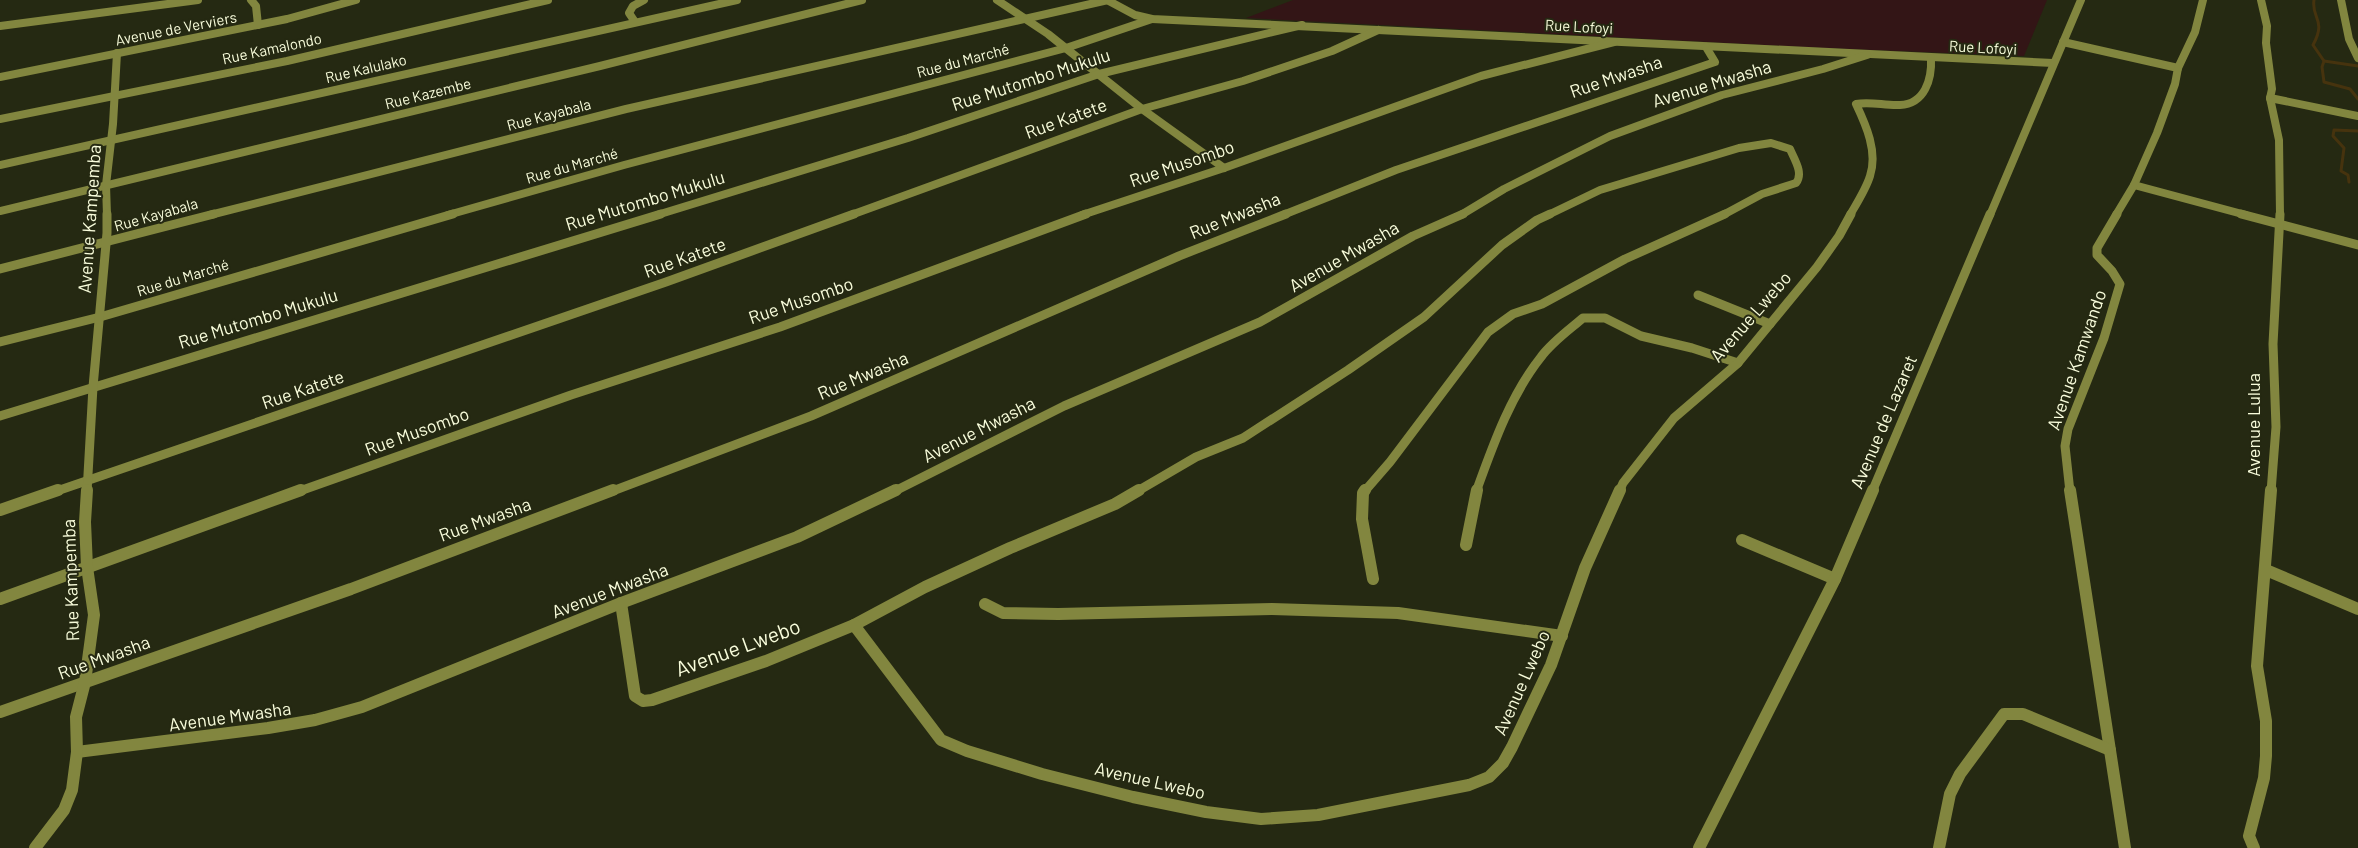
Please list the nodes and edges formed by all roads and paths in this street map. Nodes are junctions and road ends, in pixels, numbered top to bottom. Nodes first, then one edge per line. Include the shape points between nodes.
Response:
1 (198, 0) edge
2 (251, 0) edge
3 (356, 0) edge
4 (548, 0) edge
5 (644, 0) edge
6 (737, 0) edge
7 (862, 0) edge
8 (997, 0) edge
9 (1108, 0) edge
10 (2081, 0) edge
11 (2203, 0) edge
12 (2261, 0) edge
13 (2341, 0) edge
14 (1027, 20) junction
15 (1152, 20) junction
16 (635, 22) junction
17 (258, 25) junction
18 (1302, 25) junction
19 (0, 26) edge
20 (1378, 30) junction
21 (1614, 42) junction
22 (2062, 42) junction
23 (1706, 47) junction
24 (1066, 48) junction
25 (117, 53) junction
26 (1867, 55) junction
27 (1931, 58) junction
28 (2358, 58) edge
29 (2053, 63) junction
30 (2178, 68) junction
31 (1099, 74) junction
32 (0, 77) edge
33 (114, 95) junction
34 (2270, 98) junction
35 (1142, 109) junction
36 (2358, 116) edge
37 (0, 118) edge
38 (110, 141) junction
39 (0, 165) edge
40 (1224, 168) junction
41 (106, 185) junction
42 (2134, 185) junction
43 (0, 211) edge
44 (2280, 225) junction
45 (106, 243) junction
46 (2358, 245) edge
47 (0, 269) edge
48 (1698, 296) dead end
49 (100, 317) junction
50 (1770, 324) junction
51 (0, 342) edge
52 (1738, 364) junction
53 (93, 387) junction
54 (0, 416) edge
55 (87, 481) junction
56 (0, 510) edge
57 (1742, 540) dead end
58 (1466, 545) dead end
59 (87, 567) junction
60 (2266, 570) junction
61 (1373, 578) dead end
62 (1835, 579) junction
63 (0, 599) edge
64 (621, 603) junction
65 (985, 604) dead end
66 (2358, 609) edge
67 (854, 625) junction
68 (1562, 636) junction
69 (85, 682) junction
70 (0, 712) edge
71 (2110, 750) junction
72 (77, 752) junction
73 (35, 848) edge
74 (1699, 848) edge
75 (1939, 848) edge
76 (2125, 848) edge
77 (2254, 848) edge

1 - 19 street
2 - 17 street via 256,6
3 - 17 street, Avenue de Verviers via 312,14
4 - 33 street, Rue Kamalondo via 287,61
5 - 16 street via 630,9
6 - 16 street, Rue Kalulako
7 - 41 street, Rue Kazembe
8 - 14 street
9 - 14 street, Rue Kayabala
9 - 15 street, Rue Lofoyi
10 - 22 street, Avenue de Lazaret
11 - 30 street, Avenue Kamwando via 2195,32
12 - 34 street, Avenue Lulua via 2267,26
13 - 28 street via 2351,51
14 - 24 street
14 - 45 street, Rue Kayabala via 1008,21 626,109 312,187
15 - 18 street, Rue Lofoyi
15 - 24 street, Rue du Marché
16 - 38 street, Rue Kalulako
17 - 25 street, Avenue de Verviers
18 - 20 street, Rue Lofoyi
18 - 31 street, Rue Mutombo Mukulu
20 - 21 street, Rue Lofoyi
20 - 35 street, Rue Katete via 1332,51
21 - 23 street, Rue Lofoyi
21 - 40 street, Rue Musombo via 1480,76
22 - 29 street, Avenue de Lazaret
22 - 30 street
23 - 26 street, Rue Lofoyi
23 - 69 street, Rue Mwasha via 1715,62 1396,170 1179,256 811,416 350,588
24 - 31 street
24 - 49 street, Rue du Marché via 624,165
25 - 32 street, Avenue de Verviers
25 - 33 street, Avenue Kampemba
26 - 27 street, Rue Lofoyi
26 - 64 street, Avenue Mwasha via 1722,95 1610,136 1504,189 1462,216 1413,236 1260,322 1064,406 797,537
27 - 29 street, Rue Lofoyi
27 - 50 street, Avenue Lwebo via 1933,70 1929,85 1913,103 1894,106 1856,104 1869,132 1873,160 1870,177 1834,244
29 - 62 street, Avenue de Lazaret
30 - 42 street, Avenue Kamwando via 2168,105
31 - 35 street
31 - 53 street, Rue Mutombo Mukulu via 908,138
33 - 37 street, Rue Kamalondo
33 - 38 street, Avenue Kampemba
34 - 36 street
34 - 44 street, Avenue Lulua via 2279,140
35 - 40 street
35 - 55 street, Rue Katete via 666,282
38 - 39 street, Rue Kalulako
38 - 41 street, Avenue Kampemba
40 - 59 street, Rue Musombo via 1043,228 780,327 571,394
41 - 43 street, Rue Kazembe
41 - 45 street, Avenue Kampemba
42 - 44 street
42 - 71 street, Avenue Kamwando via 2096,251 2120,284 2104,338 2068,429 2065,446
44 - 46 street
44 - 60 street, Avenue Lulua via 2273,344 2276,427
45 - 47 street, Rue Kayabala
45 - 49 street, Avenue Kampemba
48 - 50 street
49 - 51 street, Rue du Marché
49 - 53 street, Avenue Kampemba
50 - 52 street, Avenue Lwebo
52 - 58 street via 1692,348 1641,336 1605,318 1583,318 1542,355 1497,434 1475,495
52 - 68 street, Avenue Lwebo via 1674,418 1623,483 1585,568
53 - 54 street, Rue Mutombo Mukulu
53 - 55 street, Rue Kampemba
55 - 56 street, Rue Katete
55 - 59 street, Rue Kampemba
57 - 62 street
59 - 63 street, Rue Musombo
59 - 69 street, Rue Kampemba via 94,615
60 - 66 street
60 - 77 street, Avenue Lulua via 2257,666 2266,721 2266,756 2264,778 2249,836
61 - 67 street, Avenue Lwebo via 1362,519 1363,493 1488,332 1513,314 1542,304 1625,259 1715,220 1762,194 1800,180 1790,149 1771,143 1739,148 1600,190 1537,220 1502,245 1417,322 1243,438 1190,460 1115,504 925,587
62 - 74 street, Avenue de Lazaret
64 - 67 street, Avenue Lwebo via 635,696 643,701 766,661
64 - 72 street, Avenue Mwasha via 338,715 282,727
65 - 68 street via 1003,613 1272,608 1398,613
67 - 68 street, Avenue Lwebo via 935,734 951,745 1042,774 1134,797 1206,812 1260,818 1318,815 1431,794 1489,777 1503,763 1512,747
69 - 70 street, Rue Mwasha
69 - 72 street, Rue Kampemba via 76,717
71 - 75 street via 2023,714 2004,714 1960,774 1950,794
71 - 76 street, Avenue Kamwando
72 - 73 street, Rue Kampemba via 69,801

